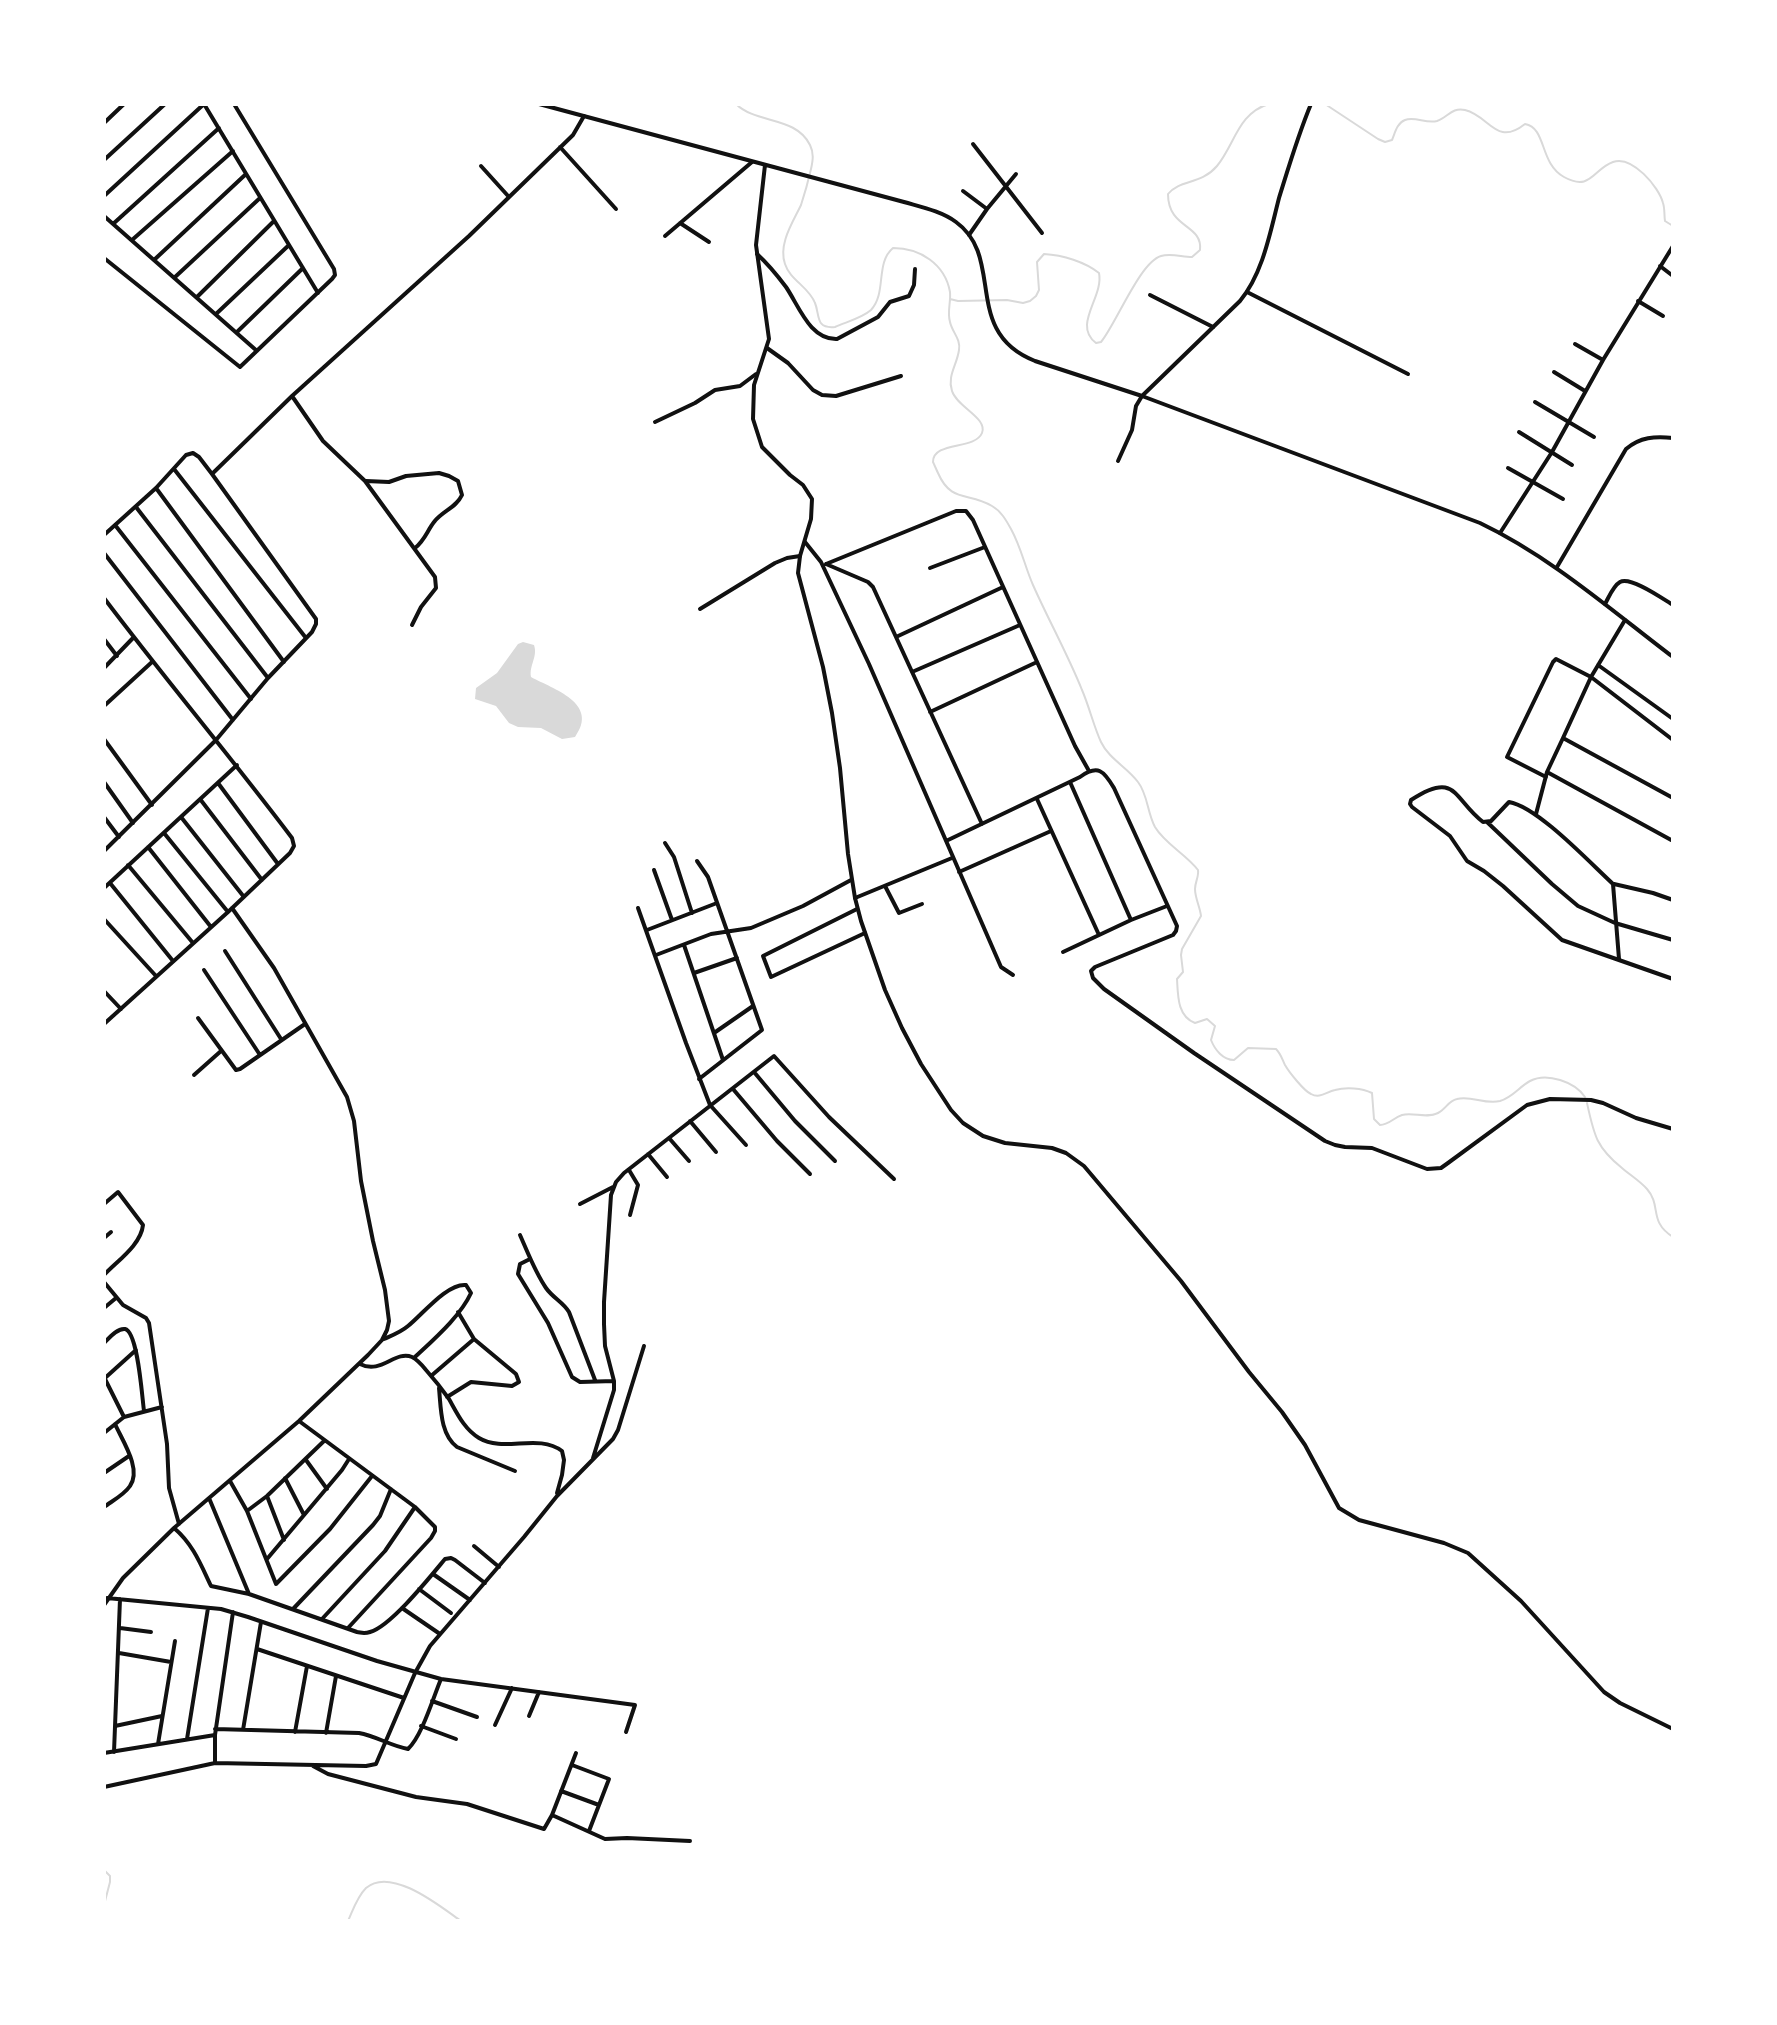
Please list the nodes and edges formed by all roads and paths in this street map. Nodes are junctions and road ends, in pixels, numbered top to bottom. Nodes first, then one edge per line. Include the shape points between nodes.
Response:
1 (124, 104) edge
2 (165, 104) edge
3 (204, 104) edge
4 (234, 104) edge
5 (539, 104) edge
6 (1311, 104) edge
7 (584, 116) junction
8 (104, 123) edge
9 (219, 128) junction
10 (973, 144) dead end
11 (560, 147) junction
12 (233, 151) junction
13 (104, 160) edge
14 (752, 162) junction
15 (765, 165) junction
16 (481, 166) dead end
17 (246, 174) junction
18 (1016, 174) dead end
19 (1006, 185) junction
20 (963, 191) dead end
21 (104, 196) edge
22 (261, 198) junction
23 (509, 198) junction
24 (616, 209) dead end
25 (987, 209) junction
26 (104, 216) edge
27 (274, 221) junction
28 (680, 223) junction
29 (113, 224) junction
30 (1042, 233) dead end
31 (969, 235) junction
32 (665, 236) dead end
33 (132, 240) junction
34 (709, 242) dead end
35 (289, 245) junction
36 (1673, 246) edge
37 (757, 254) junction
38 (104, 258) edge
39 (154, 260) junction
40 (1660, 266) junction
41 (303, 268) junction
42 (915, 269) dead end
43 (1673, 276) edge
44 (174, 278) junction
45 (1247, 292) junction
46 (318, 293) junction
47 (1150, 295) dead end
48 (197, 297) junction
49 (1638, 301) junction
50 (216, 314) junction
51 (1663, 316) dead end
52 (1213, 327) junction
53 (237, 332) junction
54 (1575, 344) dead end
55 (767, 348) junction
56 (257, 351) junction
57 (1603, 360) junction
58 (1554, 372) dead end
59 (756, 374) junction
60 (1408, 374) dead end
61 (901, 376) dead end
62 (1585, 391) junction
63 (292, 396) junction
64 (1142, 396) junction
65 (1535, 402) dead end
66 (1569, 420) junction
67 (655, 422) dead end
68 (1519, 432) dead end
69 (1594, 437) dead end
70 (1673, 438) edge
71 (1552, 452) junction
72 (1118, 461) dead end
73 (1572, 465) dead end
74 (1508, 468) dead end
75 (174, 469) junction
76 (212, 474) junction
77 (365, 481) junction
78 (1533, 482) junction
79 (156, 488) junction
80 (1563, 499) dead end
81 (136, 507) junction
82 (115, 525) junction
83 (1500, 533) junction
84 (104, 535) edge
85 (805, 542) junction
86 (985, 547) junction
87 (415, 548) junction
88 (104, 553) edge
89 (800, 556) junction
90 (824, 563) junction
91 (1557, 567) junction
92 (930, 568) dead end
93 (1003, 587) junction
94 (104, 598) edge
95 (1604, 604) junction
96 (1673, 605) edge
97 (700, 609) dead end
98 (1625, 620) junction
99 (412, 625) dead end
100 (1020, 625) junction
101 (134, 637) junction
102 (896, 637) junction
103 (306, 638) junction
104 (104, 639) edge
105 (117, 656) junction
106 (1673, 657) edge
107 (152, 662) junction
108 (284, 662) junction
109 (1037, 662) junction
110 (1598, 665) junction
111 (104, 668) edge
112 (912, 672) junction
113 (1591, 677) junction
114 (268, 678) junction
115 (251, 699) junction
116 (104, 706) edge
117 (930, 712) junction
118 (1673, 719) edge
119 (233, 720) junction
120 (1563, 738) junction
121 (104, 739) edge
122 (216, 740) junction
123 (1673, 740) edge
124 (237, 765) junction
125 (1089, 771) junction
126 (1546, 774) junction
127 (104, 782) edge
128 (1070, 782) junction
129 (218, 783) junction
130 (1037, 798) junction
131 (1673, 798) edge
132 (200, 799) junction
133 (152, 805) junction
134 (1536, 815) junction
135 (104, 817) edge
136 (180, 817) junction
137 (1487, 822) junction
138 (133, 823) junction
139 (982, 824) junction
140 (1051, 831) junction
141 (163, 833) junction
142 (119, 837) junction
143 (946, 841) junction
144 (1673, 841) edge
145 (665, 843) dead end
146 (148, 847) junction
147 (104, 851) edge
148 (952, 858) junction
149 (697, 861) dead end
150 (278, 864) junction
151 (128, 865) junction
152 (654, 870) dead end
153 (959, 872) junction
154 (262, 880) junction
155 (851, 880) junction
156 (110, 883) junction
157 (1613, 884) junction
158 (885, 886) junction
159 (104, 888) edge
160 (244, 897) junction
161 (855, 898) junction
162 (1673, 900) edge
163 (717, 903) junction
164 (922, 904) dead end
165 (1167, 906) junction
166 (638, 908) dead end
167 (857, 909) junction
168 (230, 910) junction
169 (692, 913) junction
170 (104, 919) edge
171 (672, 920) junction
172 (1131, 920) junction
173 (1615, 923) junction
174 (211, 927) junction
175 (647, 930) junction
176 (727, 931) junction
177 (865, 933) junction
178 (1099, 935) junction
179 (1673, 940) edge
180 (193, 943) junction
181 (684, 945) junction
182 (225, 951) dead end
183 (1063, 952) dead end
184 (656, 955) junction
185 (737, 958) junction
186 (1619, 959) junction
187 (173, 961) junction
188 (204, 970) dead end
189 (694, 973) junction
190 (1013, 975) dead end
191 (156, 976) junction
192 (1673, 979) edge
193 (104, 991) edge
194 (753, 1006) junction
195 (121, 1009) junction
196 (198, 1018) dead end
197 (104, 1024) edge
198 (305, 1024) junction
199 (714, 1033) junction
200 (281, 1039) junction
201 (221, 1051) junction
202 (260, 1055) junction
203 (723, 1060) junction
204 (754, 1072) junction
205 (194, 1075) dead end
206 (699, 1079) junction
207 (733, 1089) junction
208 (710, 1105) junction
209 (690, 1121) junction
210 (1673, 1129) edge
211 (669, 1138) junction
212 (746, 1145) dead end
213 (716, 1152) dead end
214 (648, 1154) junction
215 (689, 1161) dead end
216 (835, 1161) dead end
217 (629, 1170) junction
218 (810, 1174) dead end
219 (667, 1177) dead end
220 (894, 1179) dead end
221 (613, 1187) junction
222 (104, 1204) edge
223 (580, 1204) dead end
224 (630, 1215) dead end
225 (111, 1232) dead end
226 (520, 1235) dead end
227 (104, 1238) edge
228 (530, 1259) junction
229 (104, 1275) edge
230 (104, 1282) edge
231 (116, 1298) junction
232 (104, 1308) edge
233 (458, 1312) junction
234 (474, 1339) junction
235 (382, 1340) junction
236 (104, 1343) edge
237 (644, 1346) dead end
238 (136, 1350) junction
239 (414, 1358) junction
240 (359, 1363) junction
241 (431, 1376) junction
242 (104, 1377) edge
243 (595, 1381) junction
244 (614, 1381) junction
245 (439, 1386) junction
246 (447, 1397) junction
247 (162, 1407) junction
248 (144, 1411) junction
249 (124, 1417) junction
250 (299, 1421) junction
251 (115, 1424) junction
252 (105, 1429) edge
253 (324, 1441) junction
254 (129, 1456) junction
255 (349, 1459) junction
256 (306, 1460) junction
257 (592, 1460) junction
258 (515, 1471) dead end
259 (104, 1473) edge
260 (372, 1476) junction
261 (285, 1478) junction
262 (230, 1481) junction
263 (327, 1489) junction
264 (391, 1489) junction
265 (267, 1496) junction
266 (557, 1496) junction
267 (209, 1498) junction
268 (104, 1507) edge
269 (415, 1507) junction
270 (247, 1511) junction
271 (304, 1515) junction
272 (177, 1526) junction
273 (284, 1540) junction
274 (474, 1546) dead end
275 (266, 1559) junction
276 (499, 1567) junction
277 (433, 1574) junction
278 (485, 1583) junction
279 (419, 1589) junction
280 (249, 1594) junction
281 (107, 1598) junction
282 (120, 1599) junction
283 (470, 1600) junction
284 (104, 1605) edge
285 (208, 1608) junction
286 (402, 1608) junction
287 (293, 1609) junction
288 (233, 1612) junction
289 (451, 1613) dead end
290 (322, 1619) junction
291 (261, 1622) junction
292 (120, 1628) junction
293 (348, 1628) junction
294 (151, 1632) dead end
295 (440, 1635) junction
296 (175, 1641) dead end
297 (257, 1649) junction
298 (119, 1653) junction
299 (171, 1662) junction
300 (307, 1666) junction
301 (415, 1673) junction
302 (336, 1676) junction
303 (441, 1679) junction
304 (512, 1688) junction
305 (539, 1692) junction
306 (404, 1698) junction
307 (432, 1701) junction
308 (162, 1716) junction
309 (529, 1716) dead end
310 (477, 1717) dead end
311 (495, 1725) dead end
312 (115, 1726) junction
313 (421, 1726) junction
314 (1673, 1729) edge
315 (243, 1730) junction
316 (215, 1732) junction
317 (295, 1732) junction
318 (626, 1732) dead end
319 (326, 1733) junction
320 (187, 1739) junction
321 (456, 1739) dead end
322 (385, 1740) junction
323 (158, 1744) junction
324 (114, 1752) junction
325 (104, 1753) edge
326 (576, 1753) dead end
327 (215, 1763) junction
328 (311, 1765) junction
329 (572, 1765) junction
330 (104, 1787) edge
331 (561, 1791) junction
332 (599, 1805) junction
333 (552, 1815) junction
334 (589, 1831) junction
335 (690, 1841) dead end

1 - 8 street
2 - 13 street
3 - 9 street
3 - 21 street
4 - 46 street via 334,269 335,275
5 - 7 street
6 - 45 street
7 - 11 street
7 - 14 street
9 - 12 street
9 - 29 street
10 - 19 street
11 - 23 street
11 - 24 street
12 - 17 street
12 - 33 street
14 - 15 street
14 - 28 street
15 - 31 street via 939,213
15 - 37 street
16 - 23 street
17 - 22 street
17 - 39 street
18 - 19 street
19 - 25 street
19 - 30 street
20 - 25 street
22 - 27 street
22 - 44 street
23 - 63 street
25 - 31 street
26 - 29 street
27 - 35 street
27 - 48 street
28 - 32 street
28 - 34 street
29 - 33 street
31 - 64 street via 1000,336 1035,361
33 - 39 street
35 - 41 street
35 - 50 street
36 - 40 street
37 - 42 street via 810,325 832,340 869,323 890,302 909,296
37 - 55 street
38 - 56 street via 240,367
39 - 44 street
40 - 43 street
40 - 49 street
41 - 46 street
41 - 53 street
44 - 48 street
45 - 52 street
45 - 60 street
46 - 56 street
47 - 52 street
48 - 50 street
49 - 51 street
49 - 57 street
50 - 53 street
52 - 64 street
53 - 56 street
54 - 57 street
55 - 59 street
55 - 61 street via 822,395 836,396
57 - 62 street
58 - 62 street
59 - 67 street
59 - 85 street via 752,405 758,439 812,499
62 - 66 street
63 - 76 street
63 - 77 street via 323,441
64 - 72 street
64 - 83 street
65 - 66 street
66 - 69 street
66 - 71 street
68 - 71 street
70 - 91 street via 1643,439 1626,449
71 - 73 street
71 - 78 street
74 - 78 street
75 - 76 street via 193,453
75 - 79 street
75 - 103 street
76 - 103 street via 315,616 315,628
77 - 87 street
77 - 87 street via 439,473 458,481 458,503 434,521
78 - 80 street
78 - 83 street
79 - 81 street
79 - 108 street
81 - 82 street
81 - 114 street
82 - 84 street
82 - 115 street
83 - 91 street
85 - 89 street
85 - 90 street
86 - 90 street via 971,516 959,510
86 - 92 street
86 - 93 street
87 - 99 street via 437,583
88 - 119 street
89 - 97 street via 775,563
89 - 155 street via 798,573 837,741
90 - 102 street via 873,587
90 - 143 street
91 - 95 street
93 - 100 street
93 - 102 street
94 - 101 street
95 - 96 street via 1625,581
95 - 98 street
98 - 106 street
98 - 110 street
100 - 109 street
100 - 112 street
101 - 105 street
101 - 107 street
102 - 112 street
103 - 108 street
104 - 105 street
105 - 111 street
107 - 116 street
107 - 122 street
108 - 114 street
109 - 117 street
109 - 125 street
110 - 113 street
110 - 118 street
112 - 117 street
113 - 120 street
113 - 123 street
113 - 126 street via 1554,660 1507,757
114 - 115 street
115 - 119 street
117 - 139 street
119 - 122 street
120 - 126 street
120 - 131 street
121 - 133 street
122 - 124 street
122 - 133 street
124 - 129 street
124 - 150 street via 294,843
125 - 128 street
125 - 165 street via 1101,771 1108,779
126 - 134 street
126 - 144 street
127 - 138 street
128 - 130 street
128 - 172 street
129 - 132 street
129 - 150 street
130 - 139 street
130 - 140 street
132 - 136 street
132 - 154 street
133 - 138 street
134 - 137 street via 1509,802
134 - 157 street
135 - 142 street
136 - 141 street
136 - 160 street
137 - 173 street via 1569,899
137 - 186 street via 1445,786 1410,802 1450,836 1467,861 1557,936
138 - 142 street
139 - 143 street
140 - 153 street
140 - 178 street
141 - 146 street
141 - 168 street
142 - 147 street
143 - 148 street
145 - 169 street
146 - 151 street
146 - 174 street
148 - 153 street
148 - 158 street
149 - 163 street
150 - 154 street
151 - 156 street
151 - 180 street
152 - 171 street
153 - 190 street via 1001,967
154 - 160 street
155 - 161 street
155 - 176 street via 778,917
156 - 159 street
156 - 187 street
157 - 162 street
157 - 173 street
158 - 161 street
158 - 164 street via 899,913
160 - 168 street
161 - 167 street
163 - 169 street
163 - 176 street
165 - 172 street
165 - 210 street via 1176,931 1095,967 1093,978 1325,1141 1372,1148 1435,1170 1527,1105 1550,1099 1591,1100
166 - 175 street
167 - 177 street
167 - 177 street via 763,956 771,977
168 - 174 street
168 - 198 street via 274,968
169 - 171 street
170 - 191 street
171 - 175 street
172 - 178 street
173 - 179 street
173 - 186 street
174 - 180 street
175 - 184 street
176 - 181 street
176 - 185 street
177 - 314 street via 902,1028 951,1110 983,1136 1052,1148 1084,1166 1282,1412 1339,1508 1359,1520 1468,1553 1521,1601 1604,1692
178 - 183 street
180 - 187 street
181 - 184 street
181 - 189 street
182 - 200 street
184 - 206 street
185 - 189 street
185 - 194 street
186 - 192 street
187 - 191 street
188 - 202 street
189 - 199 street
191 - 195 street
193 - 195 street
194 - 199 street
194 - 203 street via 762,1030
195 - 197 street
196 - 201 street
198 - 200 street
198 - 235 street via 351,1109 389,1311
199 - 203 street
200 - 202 street
201 - 202 street via 236,1070
201 - 205 street
203 - 206 street
204 - 207 street
204 - 216 street
204 - 220 street via 774,1056
206 - 208 street
207 - 208 street
207 - 218 street
208 - 209 street
208 - 212 street
209 - 211 street
209 - 213 street
211 - 214 street
211 - 215 street
214 - 217 street
214 - 219 street
217 - 221 street
217 - 224 street via 638,1185
221 - 223 street
221 - 244 street via 604,1313
222 - 229 street via 118,1192 143,1231
225 - 227 street
226 - 228 street
228 - 243 street via 550,1293 569,1312
228 - 243 street via 520,1264 518,1274 572,1377
230 - 231 street
231 - 232 street
231 - 247 street via 149,1323
233 - 234 street
233 - 235 street via 471,1293 463,1284
233 - 239 street
234 - 241 street
234 - 246 street via 519,1382 471,1382
235 - 240 street
236 - 238 street via 127,1329
237 - 257 street via 615,1435
238 - 242 street
238 - 248 street
239 - 240 street via 401,1357 374,1368
239 - 241 street
240 - 250 street
241 - 245 street
242 - 249 street
243 - 244 street
244 - 257 street
245 - 246 street
245 - 258 street via 451,1443
246 - 266 street via 480,1439 545,1443 562,1451
247 - 248 street
247 - 272 street
248 - 249 street
249 - 251 street
250 - 253 street
250 - 262 street
251 - 252 street
251 - 254 street
253 - 255 street
253 - 256 street
254 - 259 street
254 - 268 street via 132,1482
255 - 260 street
255 - 263 street
256 - 261 street
256 - 263 street
257 - 266 street
260 - 264 street
260 - 275 street via 276,1584
261 - 265 street
261 - 271 street
262 - 267 street
262 - 270 street
263 - 271 street
264 - 269 street
264 - 287 street via 373,1525
265 - 270 street
265 - 273 street
266 - 276 street
267 - 272 street
267 - 280 street
269 - 290 street via 385,1551
269 - 293 street via 435,1527 434,1534
270 - 275 street
271 - 273 street
272 - 280 street via 211,1586
272 - 281 street
273 - 275 street
274 - 276 street
276 - 278 street
277 - 278 street via 451,1558
277 - 279 street
277 - 283 street
278 - 283 street
279 - 286 street
279 - 289 street
280 - 287 street
281 - 282 street
281 - 284 street
282 - 285 street
282 - 292 street
283 - 295 street
285 - 288 street
285 - 320 street
286 - 293 street via 368,1633
286 - 295 street
287 - 290 street
288 - 291 street
288 - 316 street
290 - 293 street
291 - 297 street
291 - 301 street
292 - 294 street
292 - 298 street
295 - 301 street
296 - 299 street
297 - 300 street
297 - 315 street
298 - 299 street
298 - 312 street
299 - 308 street
300 - 302 street
300 - 317 street
301 - 303 street
301 - 306 street
302 - 306 street
302 - 319 street
303 - 304 street
303 - 307 street
304 - 305 street
304 - 311 street
305 - 309 street
305 - 318 street via 635,1705
306 - 322 street
307 - 310 street
307 - 313 street
308 - 312 street
308 - 323 street
312 - 324 street
313 - 321 street
313 - 322 street via 408,1749
315 - 316 street
315 - 317 street
316 - 320 street
316 - 327 street
317 - 319 street
319 - 322 street
320 - 323 street
322 - 328 street via 373,1765
323 - 324 street
324 - 325 street
326 - 329 street
327 - 328 street
327 - 330 street
328 - 333 street via 416,1797 467,1804 541,1829
329 - 331 street
329 - 332 street via 609,1779
331 - 332 street
331 - 333 street
332 - 334 street
333 - 334 street
334 - 335 street via 605,1839

